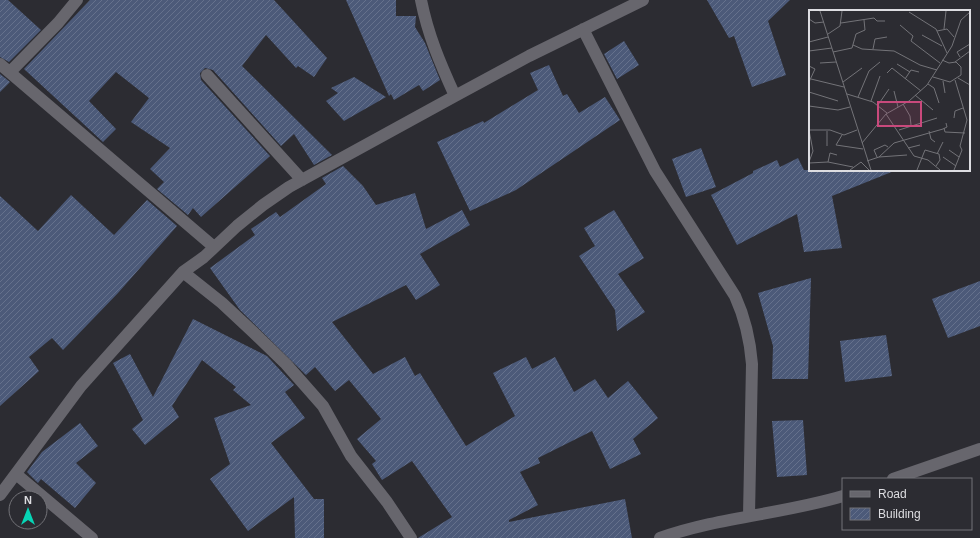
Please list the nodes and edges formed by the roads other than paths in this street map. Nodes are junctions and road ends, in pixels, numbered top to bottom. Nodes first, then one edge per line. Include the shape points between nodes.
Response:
1 (77, 0) edge
2 (422, 0) edge
3 (643, 0) edge
4 (583, 29) junction
5 (0, 64) edge
6 (10, 72) junction
7 (208, 75) dead end
8 (455, 96) junction
9 (302, 180) junction
10 (214, 247) junction
11 (183, 272) junction
12 (980, 449) edge
13 (16, 474) junction
14 (896, 478) edge
15 (0, 495) edge
16 (842, 496) edge
17 (749, 515) junction
18 (92, 538) edge
19 (411, 538) edge
20 (660, 538) edge

1 - 6 street
2 - 8 street via 433,48
3 - 4 street
4 - 8 street
4 - 17 street via 655,171 742,311 750,340 752,364
5 - 6 street
6 - 10 street
7 - 9 street
8 - 9 street
9 - 10 street via 263,205
10 - 11 street
11 - 13 street via 81,386
11 - 19 street via 252,331 286,364 323,406 351,456
12 - 14 street
13 - 15 street
13 - 18 street
16 - 17 street
17 - 20 street

